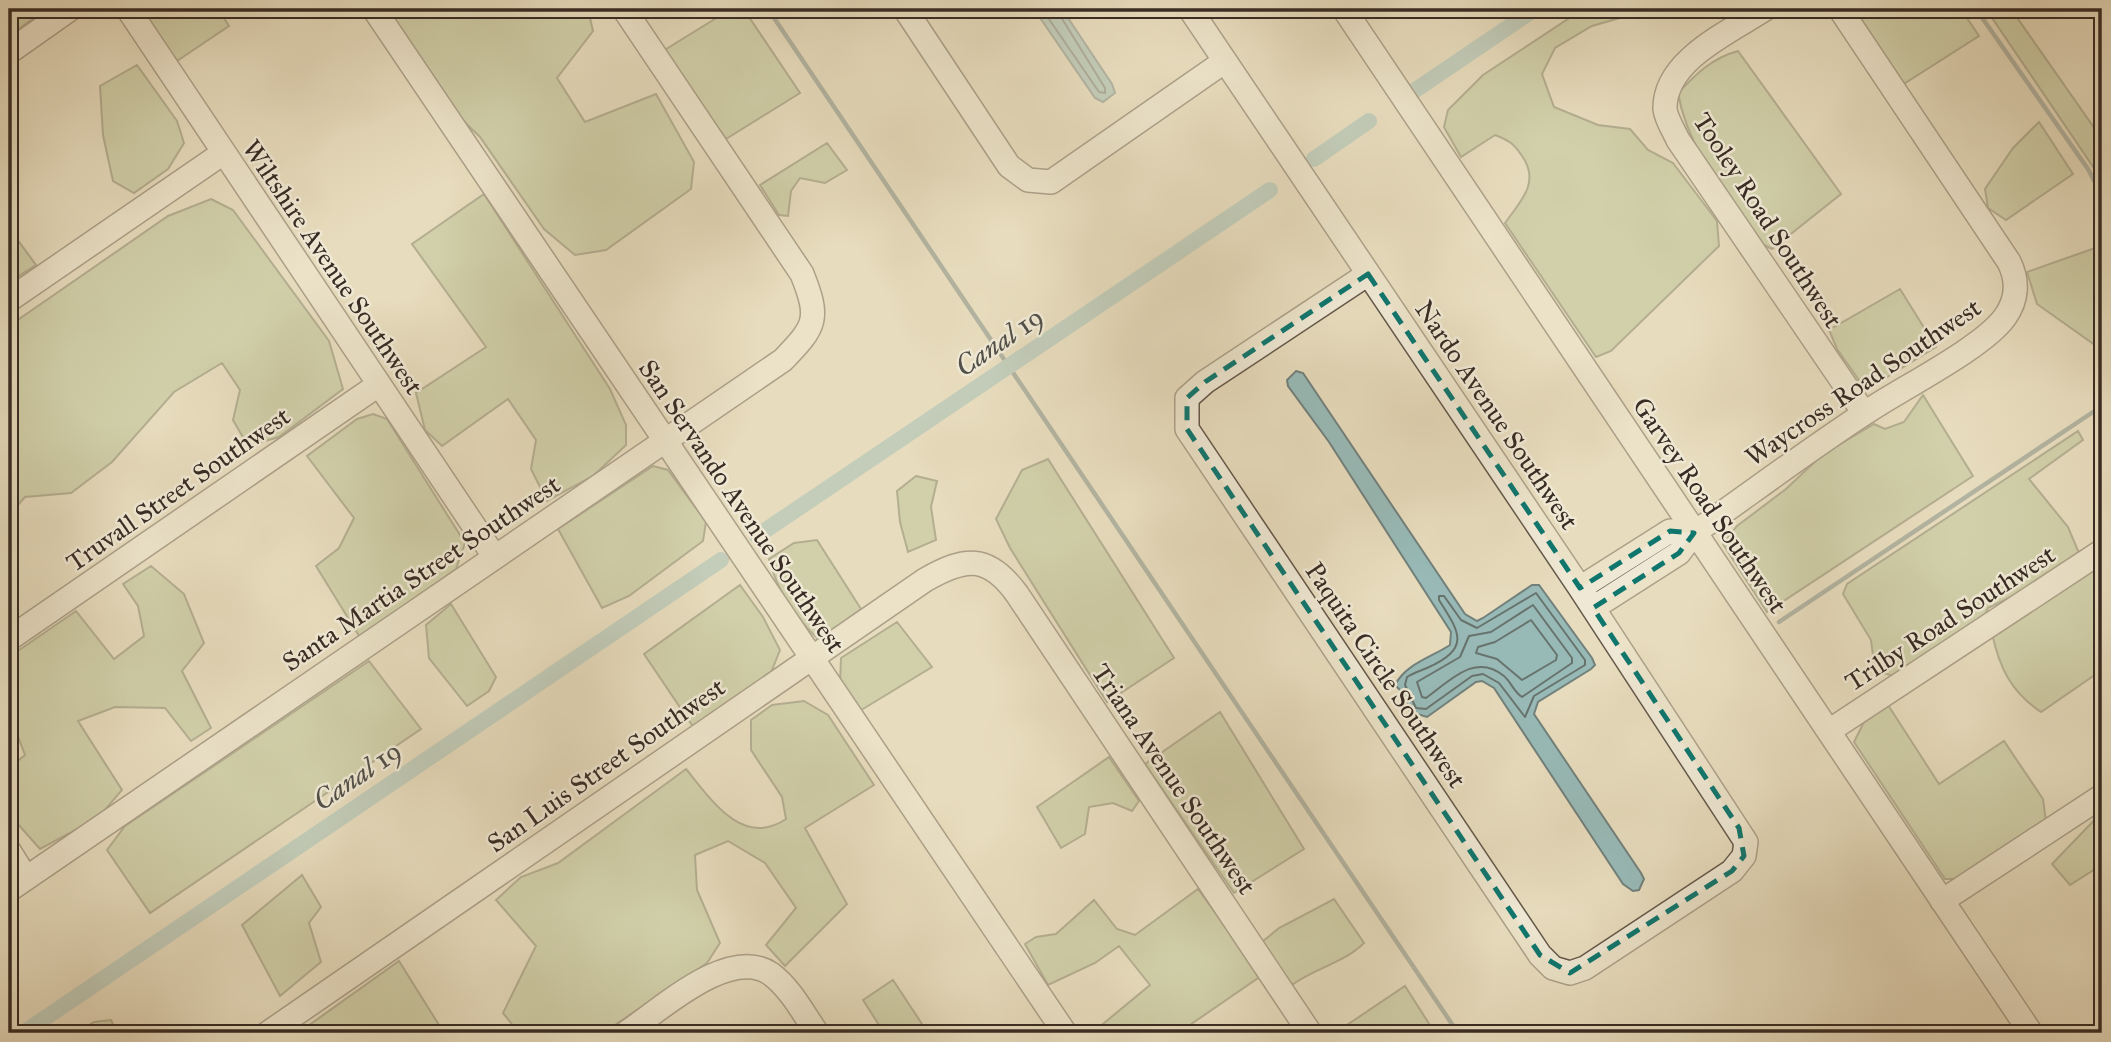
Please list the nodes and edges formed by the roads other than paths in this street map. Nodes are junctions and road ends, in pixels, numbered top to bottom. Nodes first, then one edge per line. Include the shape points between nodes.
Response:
1 (70, 9) edge
2 (128, 9) edge
3 (374, 9) edge
4 (624, 9) edge
5 (905, 9) edge
6 (1190, 9) edge
7 (1344, 9) edge
8 (1765, 9) edge
9 (1840, 9) edge
10 (9, 52) edge
11 (1225, 61) junction
12 (223, 153) junction
13 (1368, 274) junction
14 (9, 300) edge
15 (378, 385) junction
16 (1864, 413) junction
17 (664, 440) junction
18 (1695, 533) junction
19 (2102, 551) edge
20 (494, 556) junction
21 (984, 565) joint
22 (1580, 588) junction
23 (1593, 608) junction
24 (9, 639) edge
25 (810, 659) junction
26 (1829, 731) junction
27 (2102, 796) edge
28 (9, 851) edge
29 (1744, 856) joint
30 (18, 884) edge
31 (1942, 901) junction
32 (268, 1033) edge
33 (626, 1033) edge
34 (817, 1033) edge
35 (1065, 1033) edge
36 (1310, 1033) edge
37 (2031, 1033) edge

1 - 10 street
2 - 12 street, Wiltshire Avenue Southwest
3 - 17 street, San Servando Avenue Southwest
4 - 17 street, Santa Martia Street Southwest via 802,274 814,302 810,332 783,360
5 - 11 street via 1009,166 1028,180 1051,182
6 - 11 street, Nardo Avenue Southwest
7 - 18 street, Garvey Road Southwest
8 - 16 street, Tooley Road Southwest via 1688,60 1671,81 1665,111 1678,140
9 - 16 street, Waycross Road Southwest via 1998,244 2015,273 2016,285 2012,305 1997,327
11 - 13 street, Nardo Avenue Southwest
12 - 14 street
12 - 15 street, Wiltshire Avenue Southwest
13 - 22 street, Nardo Avenue Southwest
13 - 29 street, Paquita Circle Southwest via 1205,382 1187,398 1187,429 1553,968 1570,974 1584,968 1732,871
15 - 20 street, Wiltshire Avenue Southwest
15 - 24 street, Truvall Street Southwest
16 - 18 street, Waycross Road Southwest
17 - 20 street, Santa Martia Street Southwest
17 - 25 street, San Servando Avenue Southwest
18 - 22 street, Waycross Road Southwest via 1670,531
18 - 23 street, Waycross Road Southwest via 1679,553
18 - 26 street, Garvey Road Southwest
19 - 26 street, Trilby Road Southwest
20 - 30 street, Santa Martia Street Southwest
21 - 25 street, San Luis Street Southwest via 964,562 943,570
21 - 36 street, Triana Avenue Southwest via 1003,577 1017,594
22 - 23 street, Nardo Avenue Southwest
23 - 29 street, Nardo Avenue Southwest via 1739,828 1746,842
25 - 32 street, San Luis Street Southwest
25 - 35 street, San Servando Avenue Southwest
26 - 31 street, Garvey Road Southwest
27 - 31 street
28 - 30 street
31 - 37 street, Garvey Road Southwest
33 - 34 street via 717,972 750,965 768,972 785,987

